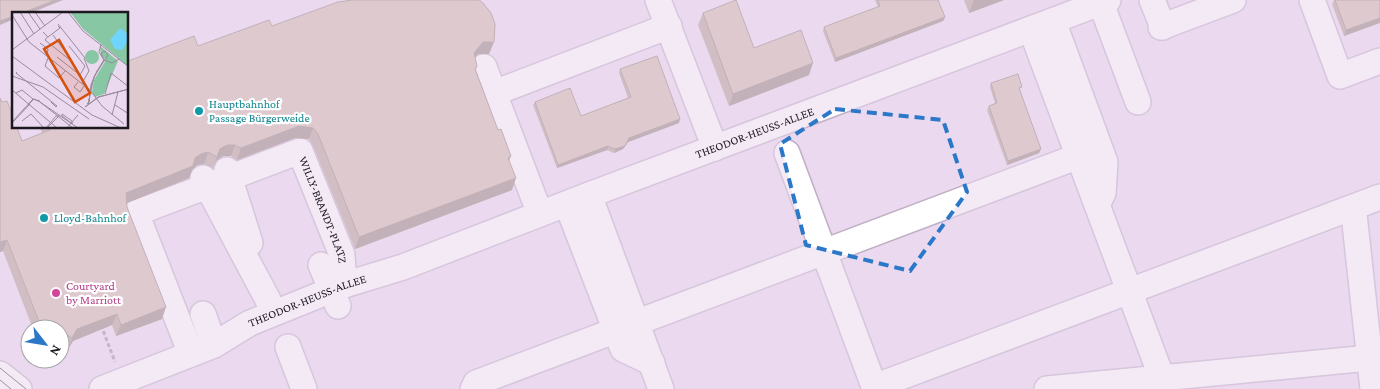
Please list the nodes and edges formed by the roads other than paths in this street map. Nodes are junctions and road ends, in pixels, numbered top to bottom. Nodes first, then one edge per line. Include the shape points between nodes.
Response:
1 (658, 0) edge
2 (1152, 0) edge
3 (1233, 0) edge
4 (1312, 0) edge
5 (1105, 1) edge
6 (1042, 25) junction
7 (668, 26) junction
8 (1380, 61) edge
9 (484, 66) dead end
10 (494, 93) junction
11 (1138, 102) dead end
12 (715, 148) junction
13 (787, 153) dead end
14 (1079, 156) junction
15 (1380, 197) edge
16 (578, 199) junction
17 (1097, 205) junction
18 (540, 214) junction
19 (1354, 214) dead end
20 (824, 252) junction
21 (321, 265) dead end
22 (1129, 291) junction
23 (338, 293) junction
24 (203, 314) dead end
25 (626, 326) junction
26 (214, 344) junction
27 (288, 346) dead end
28 (191, 354) junction
29 (1375, 357) edge
30 (0, 374) edge
31 (1164, 383) edge
32 (112, 385) edge
33 (875, 388) edge
34 (19, 389) edge
35 (304, 389) edge
36 (474, 389) edge
37 (661, 389) edge
38 (1047, 389) edge
39 (1373, 389) edge

1 - 7 street
2 - 3 street via 1162,27
4 - 8 street via 1340,76
5 - 6 street, THEODOR-HEUSS-ALLEE
5 - 11 street
6 - 12 street, THEODOR-HEUSS-ALLEE
6 - 14 street
6 - 17 street via 1105,162 1103,193
7 - 10 street
7 - 12 street
9 - 10 street
10 - 18 street
12 - 16 street, THEODOR-HEUSS-ALLEE
13 - 20 street
14 - 17 street
14 - 20 street
15 - 22 street
16 - 18 street, THEODOR-HEUSS-ALLEE
16 - 25 street
17 - 22 street
18 - 23 street, THEODOR-HEUSS-ALLEE
19 - 29 street
20 - 25 street
20 - 33 street
21 - 23 street, WILLY-BRANDT-PLATZ
22 - 31 street
22 - 33 street
23 - 26 street, THEODOR-HEUSS-ALLEE via 256,338
23 - 28 street, WILLY-BRANDT-PLATZ via 342,255 300,150 216,178 136,213
24 - 26 street
25 - 36 street via 476,383
25 - 37 street via 652,364
26 - 28 street, THEODOR-HEUSS-ALLEE
27 - 35 street
28 - 32 street, THEODOR-HEUSS-ALLEE
29 - 31 street
29 - 39 street
30 - 34 street
31 - 38 street

